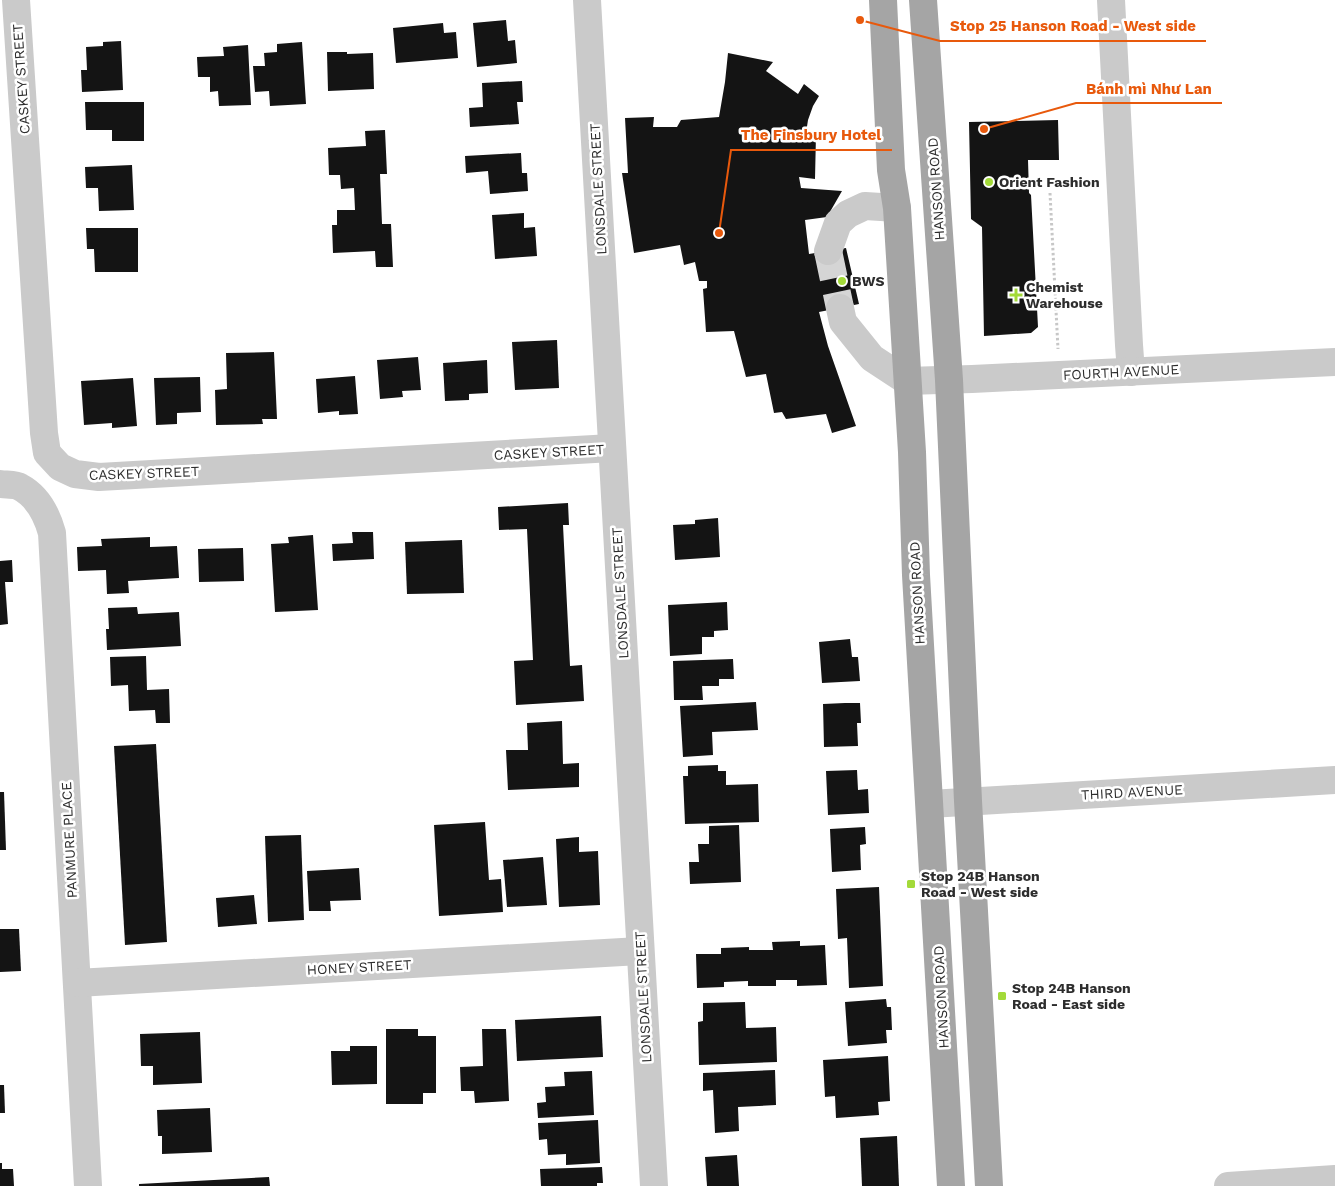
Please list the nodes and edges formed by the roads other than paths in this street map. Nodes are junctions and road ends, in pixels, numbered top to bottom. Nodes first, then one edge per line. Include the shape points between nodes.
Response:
1 (16, 0) edge
2 (587, 0) edge
3 (883, 0) edge
4 (923, 0) edge
5 (1112, 0) edge
6 (897, 208) junction
7 (828, 251) tunnel mouth
8 (840, 308) tunnel mouth
9 (1335, 362) edge
10 (1131, 372) junction
11 (949, 380) junction
12 (907, 381) junction
13 (612, 448) junction
14 (0, 484) edge
15 (1335, 780) edge
16 (968, 801) junction
17 (930, 804) junction
18 (640, 951) junction
19 (77, 982) junction
20 (1335, 1179) edge
21 (88, 1186) edge
22 (654, 1186) edge
23 (952, 1186) edge
24 (989, 1186) edge
25 (1228, 1186) edge

1 - 13 street, CASKEY STREET via 44,433 47,452 60,467 74,474 99,477
2 - 13 street, LONSDALE STREET
3 - 6 main road, HANSON ROAD via 891,170
4 - 11 main road, HANSON ROAD
5 - 10 street
6 - 7 street via 865,206 848,214 838,223
6 - 12 main road, HANSON ROAD
8 - 12 street via 843,322 872,358
9 - 10 street, FOURTH AVENUE
10 - 11 street, FOURTH AVENUE
11 - 12 street, FOURTH AVENUE
11 - 16 main road, HANSON ROAD
12 - 17 main road, HANSON ROAD
13 - 18 street, LONSDALE STREET
14 - 19 street, PANMURE PLACE via 19,486 35,499 49,521 52,533
15 - 16 street, THIRD AVENUE
16 - 17 street, THIRD AVENUE
16 - 24 main road, HANSON ROAD
17 - 23 main road, HANSON ROAD
18 - 19 street, HONEY STREET
18 - 22 street, LONSDALE STREET
19 - 21 street, PANMURE PLACE
20 - 25 street

